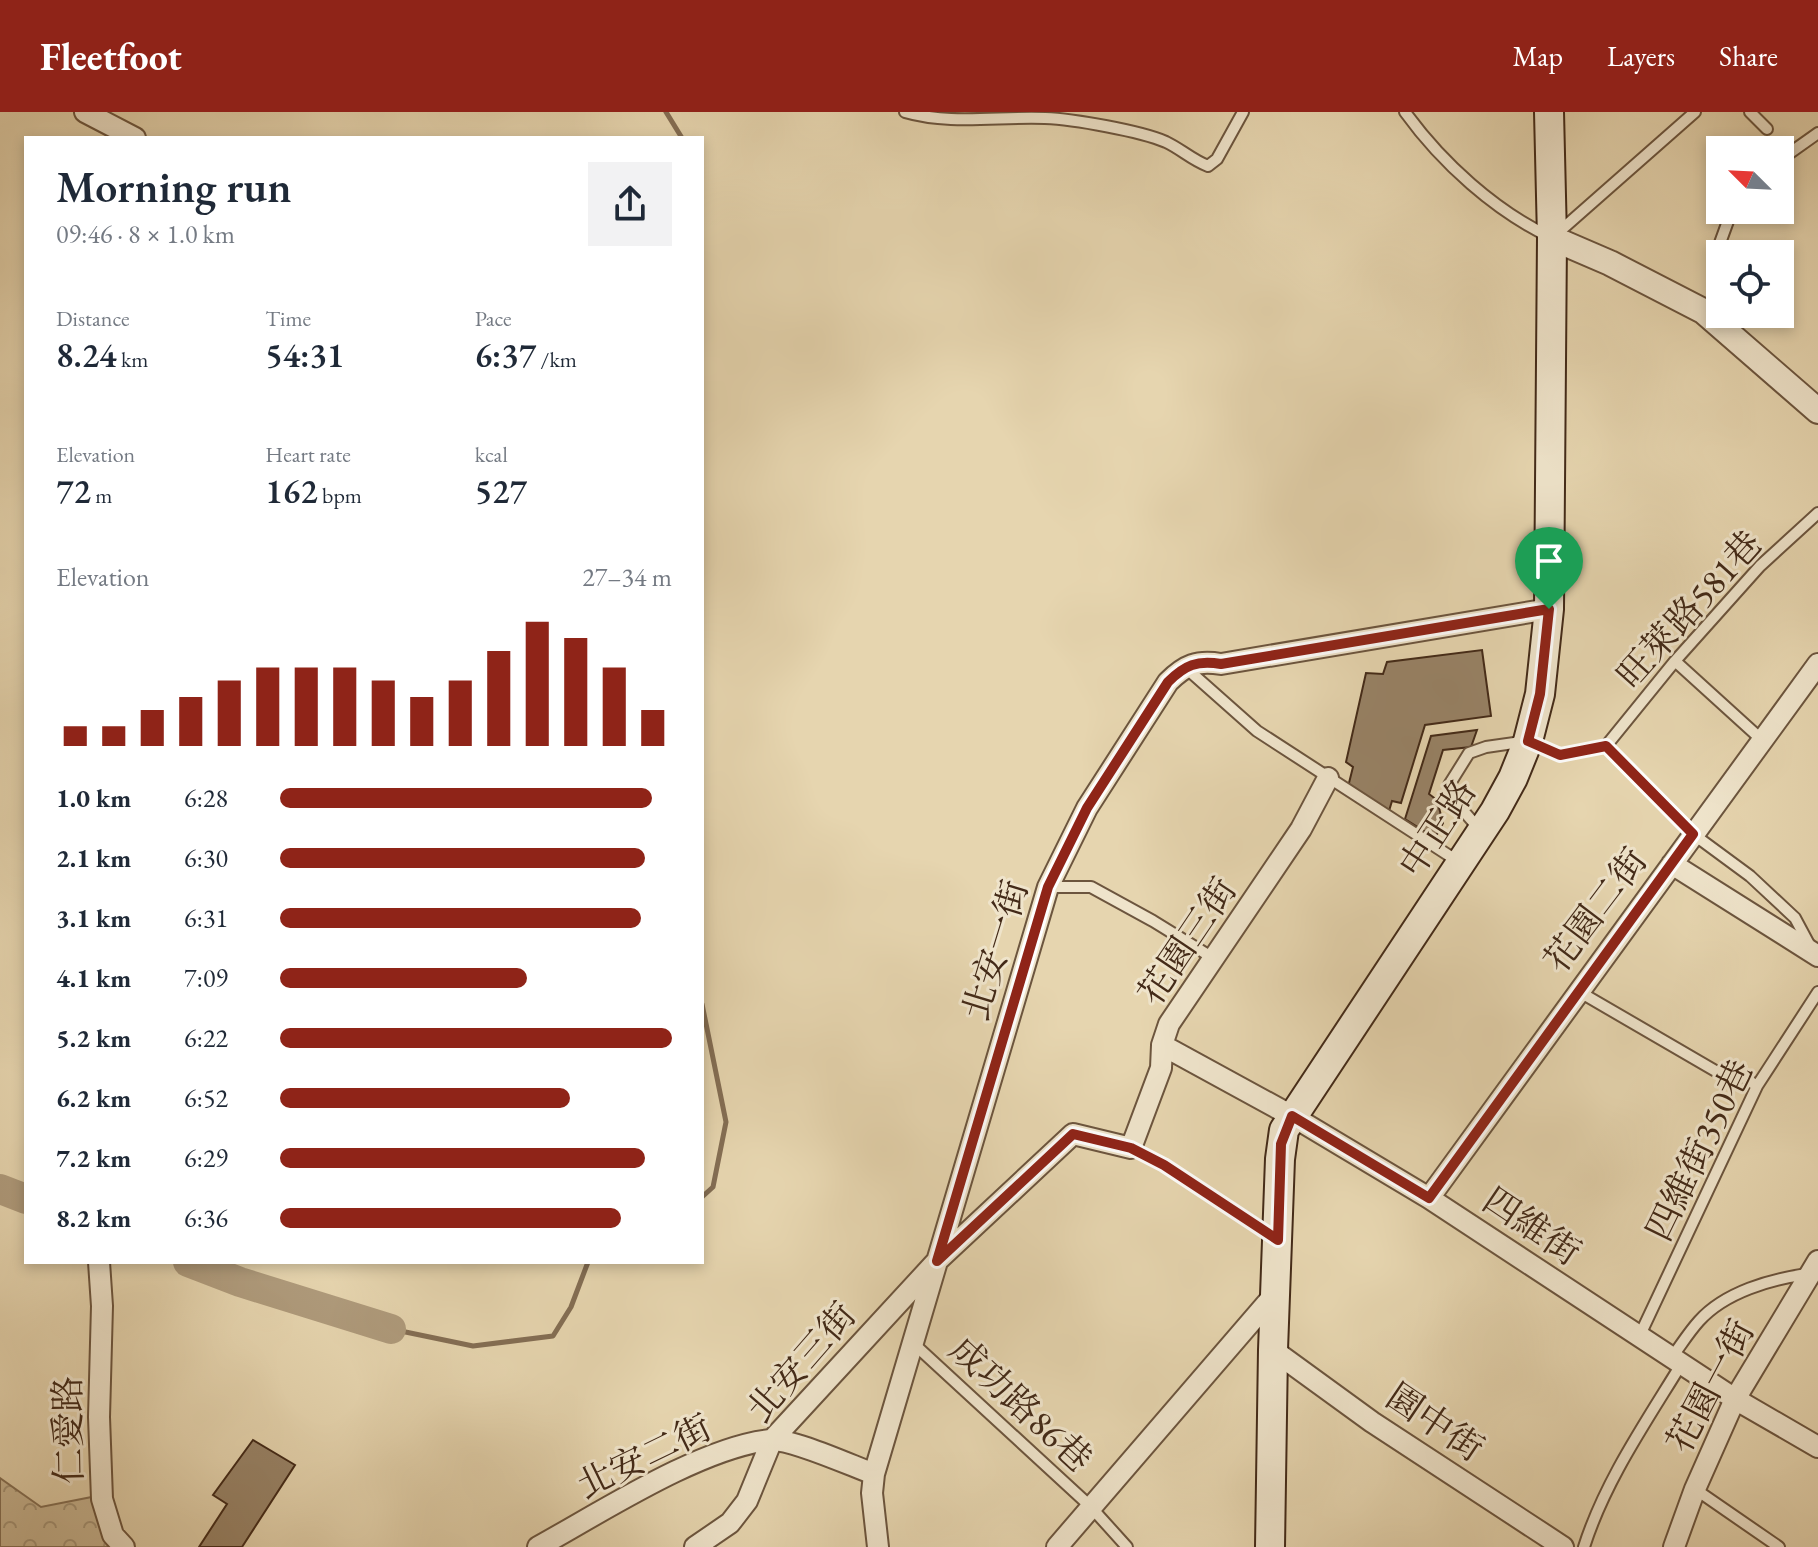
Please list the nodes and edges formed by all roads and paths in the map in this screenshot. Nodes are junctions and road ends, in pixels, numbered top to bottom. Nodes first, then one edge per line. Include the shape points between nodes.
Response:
1 (85, 112) edge
2 (905, 112) edge
3 (1243, 112) edge
4 (1405, 112) edge
5 (1549, 112) edge
6 (1695, 112) edge
7 (1750, 112) edge
8 (1767, 129) dead end
9 (1818, 133) edge
10 (131, 136) edge
11 (1794, 150) edge
12 (1552, 238) junction
13 (1818, 411) edge
14 (1818, 513) edge
15 (1549, 609) junction
16 (1675, 661) junction
17 (1818, 664) edge
18 (1184, 666) junction
19 (1762, 740) junction
20 (1528, 741) junction
21 (1606, 746) junction
22 (1328, 778) junction
23 (1482, 833) junction
24 (1693, 834) junction
25 (1461, 863) junction
26 (1672, 864) junction
27 (1048, 887) junction
28 (1816, 955) edge
29 (1213, 958) junction
30 (1578, 991) junction
31 (1818, 992) edge
32 (1162, 1045) junction
33 (1757, 1086) junction
34 (1292, 1116) junction
35 (1131, 1148) junction
36 (1429, 1198) junction
37 (1278, 1240) junction
38 (937, 1261) junction
39 (99, 1264) edge
40 (1816, 1270) edge
41 (1275, 1294) junction
42 (1639, 1337) junction
43 (914, 1344) junction
44 (1273, 1350) junction
45 (1677, 1360) junction
46 (1735, 1399) junction
47 (772, 1440) junction
48 (1818, 1447) edge
49 (874, 1474) junction
50 (1695, 1489) junction
51 (1090, 1506) junction
52 (124, 1547) edge
53 (538, 1547) edge
54 (695, 1547) edge
55 (878, 1547) edge
56 (1057, 1547) edge
57 (1127, 1547) edge
58 (1270, 1547) edge
59 (1563, 1547) edge
60 (1584, 1547) edge
61 (1674, 1547) edge
62 (1779, 1547) edge

1 - 10 street
2 - 3 lane via 1047,118 1108,127 1165,142 1208,166
4 - 12 lane via 1430,146 1498,205
5 - 12 main road, 中正路
6 - 12 lane
7 - 8 lane
9 - 11 lane
12 - 13 street via 1703,311
12 - 15 main road, 中正路
14 - 16 lane, 旺萊路581巷 via 1760,566
15 - 18 street
15 - 20 main road, 中正路 via 1540,694
16 - 19 lane
16 - 21 lane, 旺萊路581巷
17 - 19 street, 花園二街
18 - 22 lane via 1257,731
18 - 27 street, 北安一街 via 1107,774
19 - 24 street, 花園二街
20 - 21 lane via 1560,755
20 - 23 main road, 中正路
20 - 23 lane via 1469,753 1449,785 1453,799
21 - 24 lane
22 - 25 lane
22 - 29 street, 花園三街 via 1301,829
23 - 25 main road, 中正路
24 - 26 street, 花園二街
24 - 28 lane via 1795,918
25 - 34 main road, 中正路
26 - 28 street
26 - 30 street, 花園二街
27 - 29 lane via 1091,887
27 - 38 street, 北安一街
29 - 32 street, 花園三街 via 1169,1024
30 - 33 lane via 1719,1073 1734,1071
30 - 36 street, 花園二街
31 - 33 lane, 四維街350巷
32 - 34 street, 四維街
32 - 35 street, 花園三街 via 1161,1068
33 - 42 lane, 四維街350巷
34 - 36 street, 四維街
34 - 37 main road, 中正路 via 1281,1144
35 - 37 lane
35 - 38 street via 1073,1134
36 - 42 street, 四維街
37 - 41 main road, 中正路
38 - 43 street, 北安一街
38 - 47 street, 北安三街
39 - 52 street, 仁愛路 via 102,1499 113,1535
40 - 45 lane via 1781,1277 1715,1306 1699,1321
40 - 46 street, 花園一街
41 - 44 main road, 中正路
41 - 51 street
42 - 45 street, 四維街
43 - 49 street, 北安一街
43 - 51 lane, 成功路86巷
44 - 58 main road, 中正路
44 - 59 street, 園中街
45 - 46 street, 四維街
45 - 60 lane via 1594,1517
46 - 48 street, 四維街
46 - 50 street, 花園一街
47 - 49 street
47 - 53 street, 北安二街 via 682,1469
47 - 54 street, 北安三街 via 747,1501 730,1523
49 - 55 street, 北安一街
50 - 61 street, 花園一街
50 - 62 lane
51 - 56 street
51 - 57 lane, 成功路86巷

